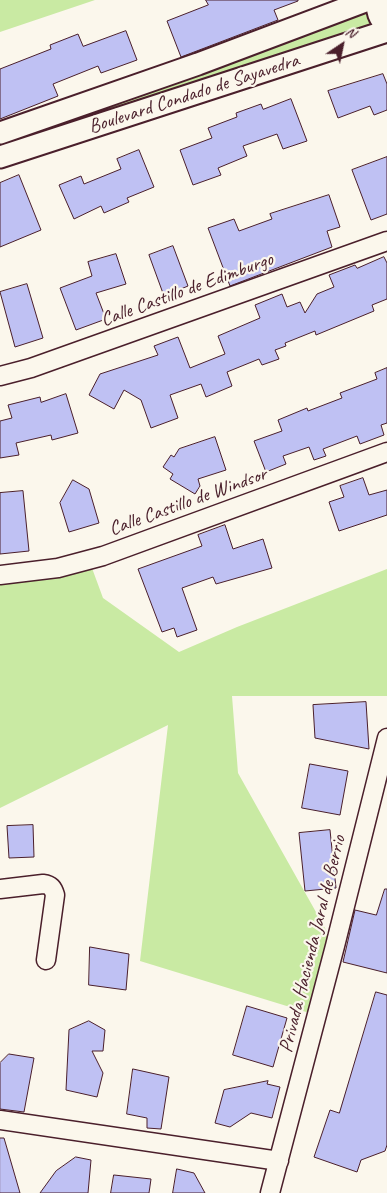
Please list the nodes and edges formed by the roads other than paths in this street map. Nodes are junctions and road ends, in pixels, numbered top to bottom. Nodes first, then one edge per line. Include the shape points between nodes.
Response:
1 (368, 0) edge
2 (378, 0) edge
3 (387, 26) edge
4 (387, 31) edge
5 (0, 133) edge
6 (0, 157) edge
7 (387, 241) edge
8 (0, 376) edge
9 (387, 452) edge
10 (0, 576) edge
11 (387, 738) edge
12 (0, 889) edge
13 (46, 960) dead end
14 (0, 1120) edge
15 (279, 1161) junction
16 (270, 1193) edge

1 - 5 street, Boulevard Condado de Sayavedra
2 - 3 street via 377,10
4 - 6 street, Boulevard Condado de Sayavedra
7 - 8 street, Calle Castillo de Edimburgo via 32,368
9 - 10 street, Calle Castillo de Windsor via 103,556 58,568
11 - 15 street, Privada Hacienda Jaral de Berrio
12 - 13 street via 43,884 54,889
14 - 15 street
15 - 16 street, Privada Hacienda Jaral de Berrio

